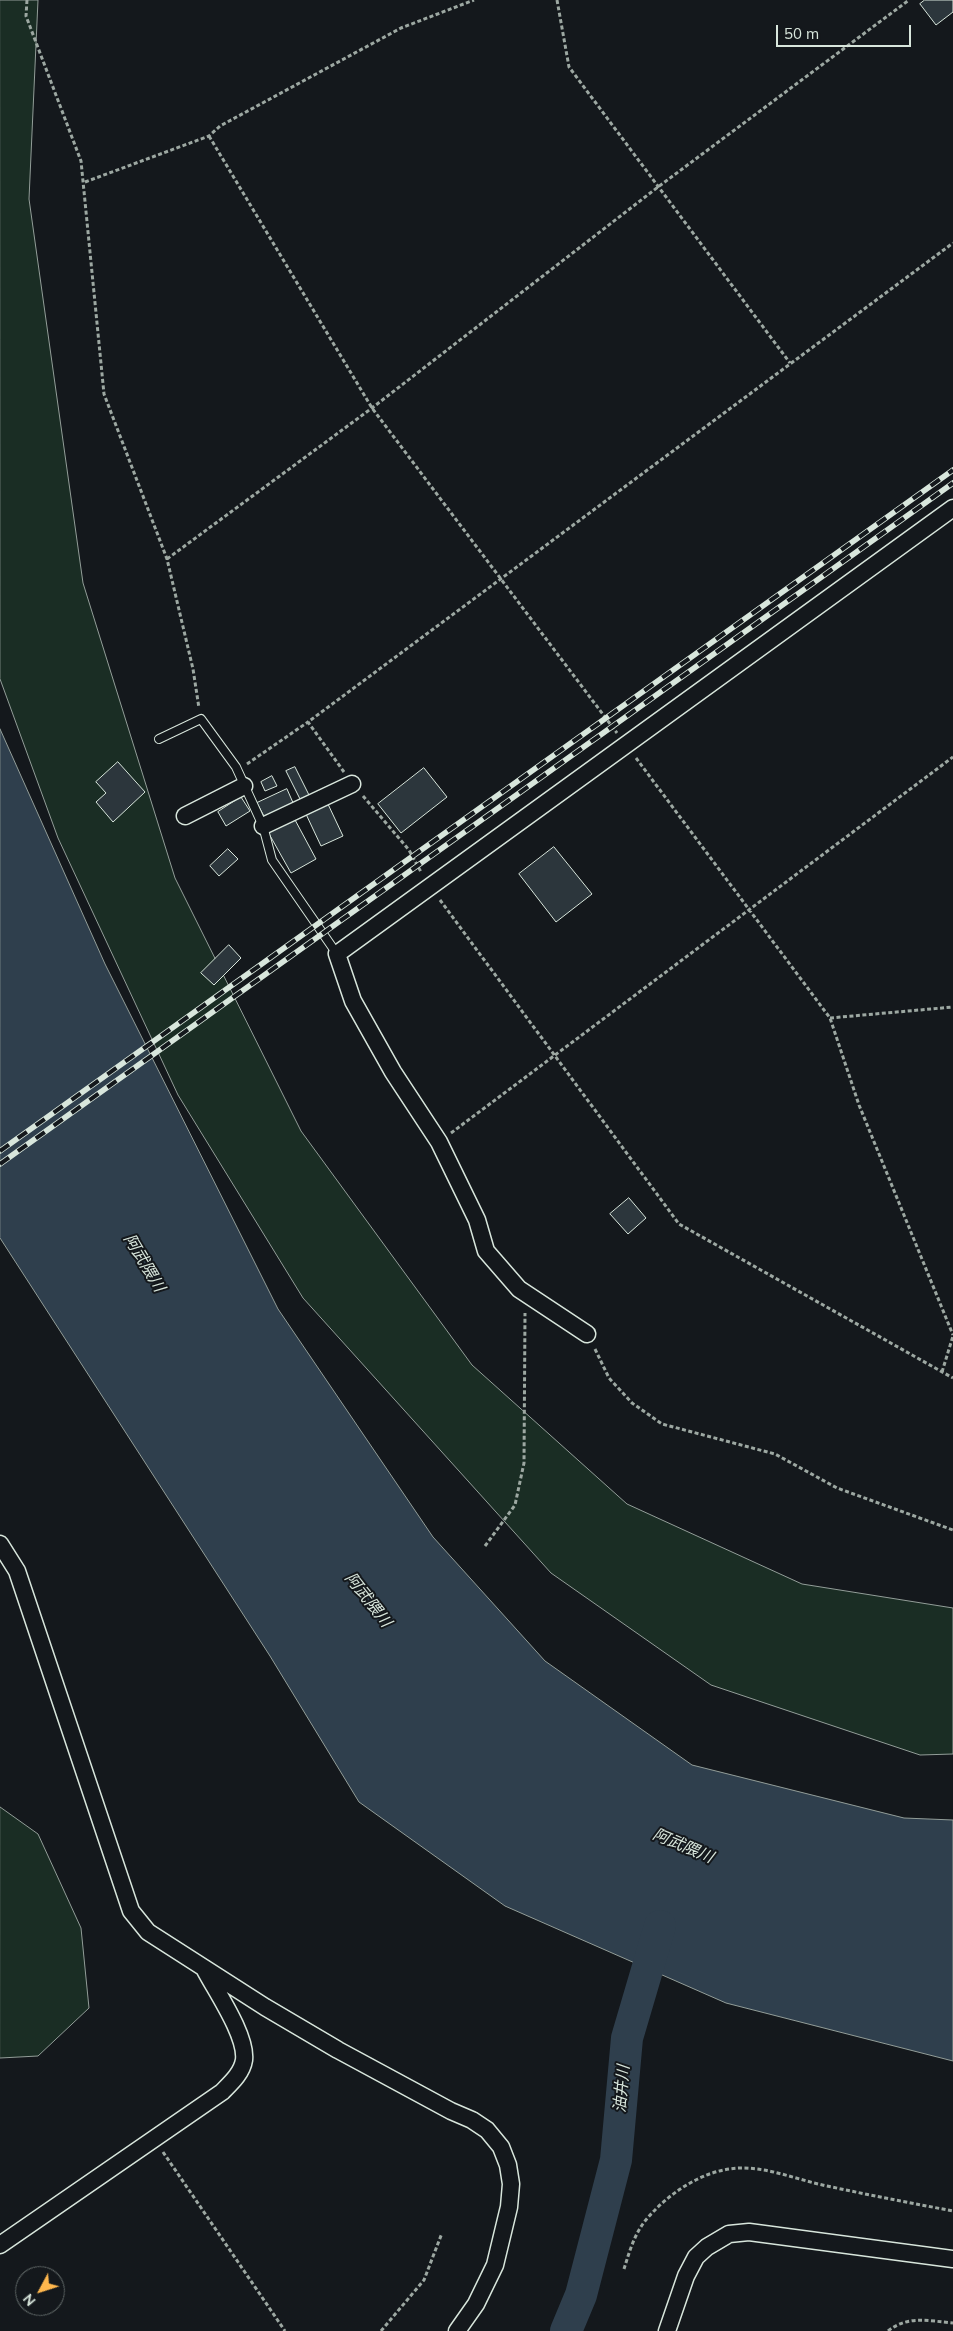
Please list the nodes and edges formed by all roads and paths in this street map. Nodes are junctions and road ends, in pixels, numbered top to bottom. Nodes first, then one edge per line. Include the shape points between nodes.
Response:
1 (27, 0) edge
2 (474, 0) edge
3 (557, 0) edge
4 (909, 0) edge
5 (209, 136) junction
6 (84, 182) junction
7 (658, 187) junction
8 (953, 243) edge
9 (790, 363) junction
10 (372, 408) junction
11 (953, 508) edge
12 (167, 559) junction
13 (502, 578) junction
14 (201, 720) junction
15 (308, 722) junction
16 (158, 739) dead end
17 (627, 746) junction
18 (953, 758) edge
19 (237, 771) junction
20 (352, 784) junction
21 (244, 786) junction
22 (185, 816) dead end
23 (263, 826) junction
24 (430, 886) junction
25 (750, 910) junction
26 (336, 954) junction
27 (953, 1007) edge
28 (830, 1018) junction
29 (555, 1057) junction
30 (439, 1142) junction
31 (525, 1292) junction
32 (587, 1334) joint
33 (953, 1335) edge
34 (942, 1372) junction
35 (953, 1378) edge
36 (953, 1530) edge
37 (0, 1544) edge
38 (485, 1546) dead end
39 (204, 1968) junction
40 (154, 2139) junction
41 (953, 2211) edge
42 (442, 2233) dead end
43 (0, 2245) edge
44 (953, 2259) edge
45 (624, 2269) dead end
46 (953, 2324) edge
47 (285, 2331) edge
48 (381, 2331) edge
49 (457, 2331) edge
50 (667, 2331) edge
51 (888, 2331) edge

1 - 6 path via 26,16 81,161
2 - 5 path via 401,28 220,126
3 - 7 path via 569,67
4 - 7 path
5 - 6 path
5 - 10 path
6 - 12 path via 104,394
7 - 9 path
7 - 10 path
8 - 9 path
9 - 13 path
10 - 12 path
10 - 13 path
11 - 17 street
12 - 14 path via 193,669
13 - 15 path
13 - 17 path
14 - 16 lane
14 - 19 lane
15 - 19 path
15 - 20 path
17 - 24 street
17 - 25 path
18 - 25 path
19 - 21 lane
20 - 23 street
20 - 24 path via 409,850
21 - 22 street
21 - 23 lane
23 - 26 lane via 272,860
24 - 26 street
24 - 29 path
25 - 28 path
25 - 29 path
26 - 30 street via 353,1001 393,1072
27 - 28 path
28 - 33 path via 859,1105
29 - 30 path
29 - 34 path via 679,1224
30 - 31 street via 477,1220 486,1251
31 - 32 street
31 - 38 path via 524,1463 515,1505
32 - 36 path via 609,1378 632,1403 662,1424 775,1454 837,1488
33 - 34 path
34 - 35 path
37 - 39 street via 16,1571 131,1910 148,1932
39 - 40 street via 238,2032 244,2060 238,2076 222,2092
39 - 49 street via 338,2050 472,2120 488,2130 501,2147 511,2184 509,2207 495,2265 476,2304
40 - 43 street
40 - 47 path
41 - 45 path via 774,2172 741,2168 713,2172 684,2187 644,2222 632,2243
42 - 48 path via 424,2280
44 - 50 street via 749,2232 728,2234 696,2257
46 - 51 path via 915,2319 903,2321

